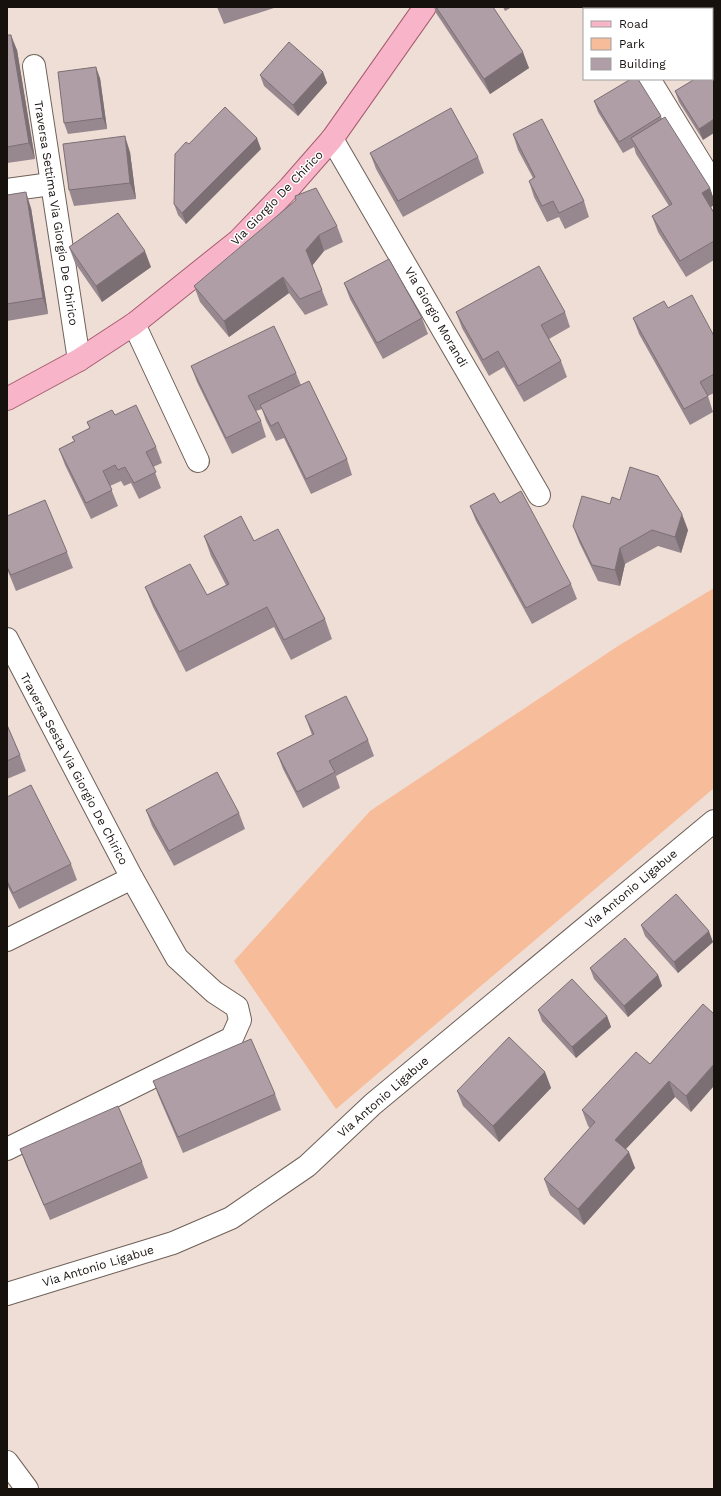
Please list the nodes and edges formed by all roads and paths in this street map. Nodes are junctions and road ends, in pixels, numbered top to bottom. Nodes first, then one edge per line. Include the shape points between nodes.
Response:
1 (425, 7) edge
2 (34, 66) dead end
3 (650, 80) edge
4 (332, 139) junction
5 (51, 184) junction
6 (714, 185) edge
7 (7, 190) edge
8 (134, 324) junction
9 (79, 360) junction
10 (7, 400) edge
11 (198, 461) dead end
12 (539, 495) dead end
13 (7, 639) edge
14 (12, 663) edge
15 (714, 821) edge
16 (132, 878) junction
17 (7, 940) edge
18 (7, 1149) edge
19 (7, 1294) edge
20 (7, 1462) edge
21 (27, 1489) edge

1 - 4 main road, Via Giorgio De Chirico
2 - 5 street, Traversa Settima Via Giorgio De Chirico
3 - 6 street
4 - 8 main road, Via Giorgio De Chirico via 238,240
4 - 12 street, Via Giorgio Morandi
5 - 7 street
5 - 9 street, Traversa Settima Via Giorgio De Chirico
8 - 9 main road, Via Giorgio De Chirico
8 - 11 street
9 - 10 main road, Via Giorgio De Chirico
13 - 14 street, Traversa Sesta Via Giorgio De Chirico
14 - 16 street, Traversa Sesta Via Giorgio De Chirico
15 - 19 street, Via Antonio Ligabue via 372,1104 307,1166 231,1218 173,1243
16 - 17 street, Traversa Sesta Via Giorgio De Chirico
16 - 18 street, Traversa Sesta Via Giorgio De Chirico via 177,958 214,992 236,1007 240,1020 232,1038
20 - 21 street

